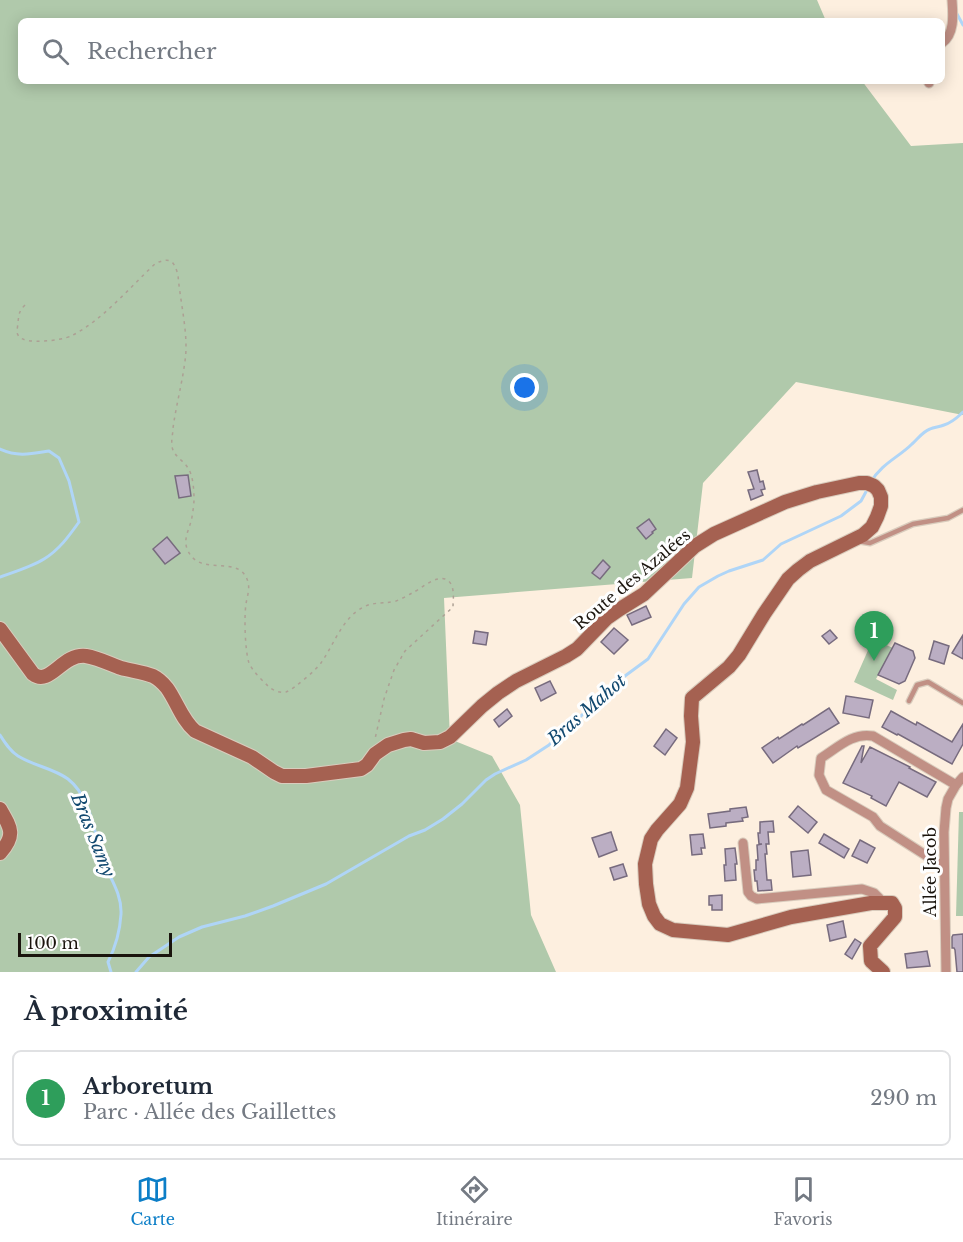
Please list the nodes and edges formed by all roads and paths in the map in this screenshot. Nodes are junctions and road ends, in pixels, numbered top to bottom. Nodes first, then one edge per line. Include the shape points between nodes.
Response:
1 (952, 0) edge
2 (945, 42) edge
3 (25, 305) dead end
4 (963, 510) edge
5 (852, 540) junction
6 (0, 628) edge
7 (909, 701) dead end
8 (963, 703) edge
9 (378, 751) junction
10 (963, 777) edge
11 (956, 784) junction
12 (0, 809) edge
13 (744, 843) dead end
14 (0, 853) edge
15 (944, 867) junction
16 (883, 902) junction
17 (883, 972) edge
18 (946, 972) edge

1 - 2 street via 953,20
3 - 9 path via 19,313 17,332 21,340 68,338 110,308 156,263 170,260 176,267 186,360 172,447 191,474 194,497 185,541 188,551 200,563 238,568 244,573 249,588 245,620 249,661 272,689 286,692 320,664 356,612 373,603 396,601 436,579 450,583 453,608 405,651 394,670 375,739
4 - 5 lane via 948,518 913,524 870,543
5 - 9 main road, Route des Azalées via 863,535 878,517 881,497 874,486 849,484 785,502 695,546 644,594 607,618 577,649 498,693 450,737 435,743 404,740
5 - 16 main road, Route des Azalées via 810,561 788,579 740,655 692,698 693,742 687,788 680,804 651,839 645,864 646,884 649,904 660,924 673,930 721,935 791,917
6 - 9 main road, Route des Azalées via 36,677 49,676 65,661 80,656 153,676 168,689 195,731 252,757 282,776 361,769
7 - 8 lane via 917,685 928,682
10 - 11 street, Allée Jacob
11 - 15 street, Allée Jacob via 945,808
11 - 15 street via 864,734 821,758 819,775 826,790 873,817 880,826
12 - 14 main road via 11,837
13 - 16 street via 748,892 757,899 862,889 874,892
15 - 18 street, Allée Jacob
16 - 17 main road via 892,903 895,917 870,946 871,962

